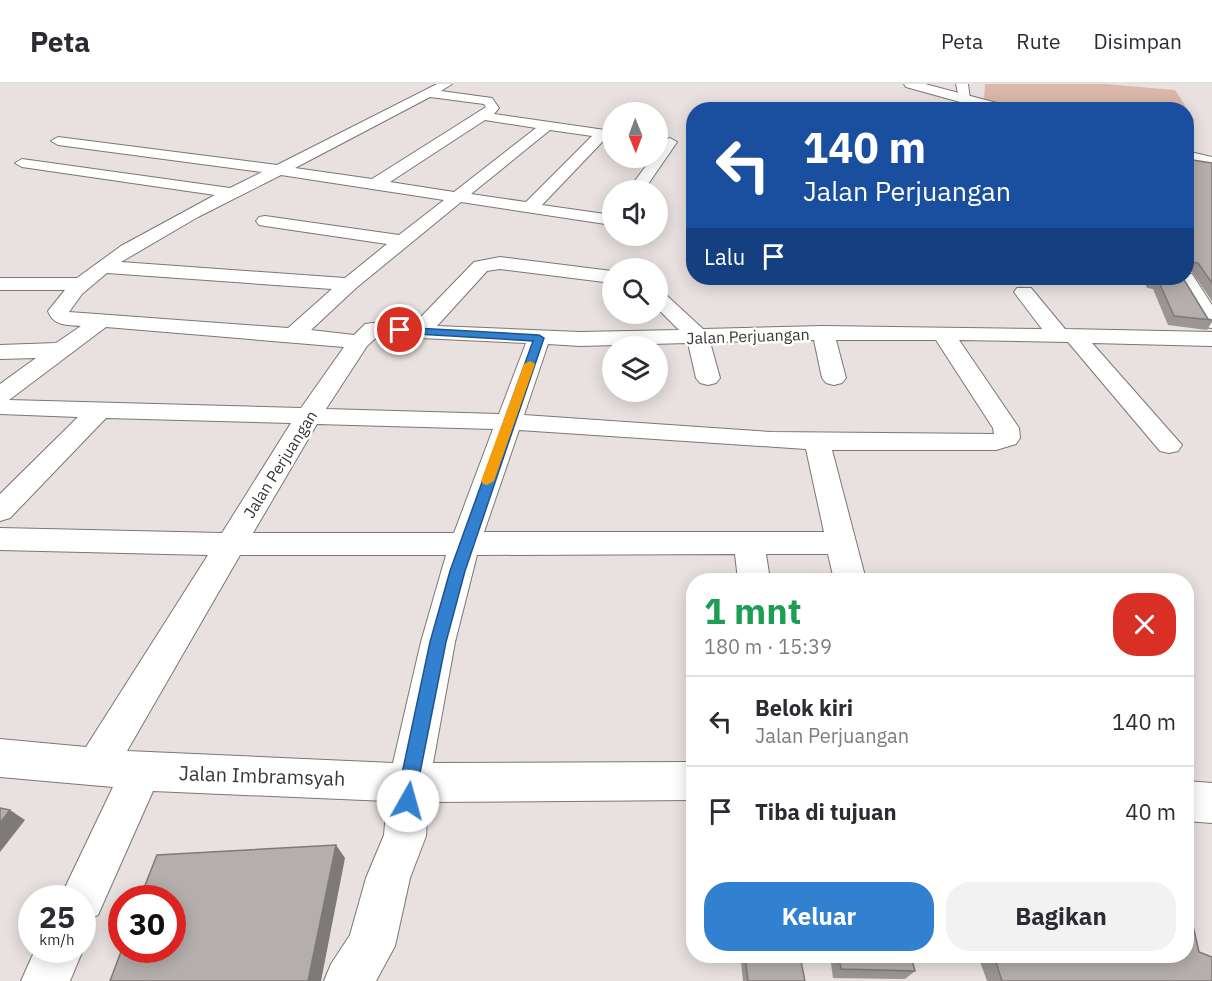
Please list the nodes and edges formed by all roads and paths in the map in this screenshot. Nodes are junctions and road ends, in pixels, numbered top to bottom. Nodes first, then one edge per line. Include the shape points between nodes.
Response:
1 (446, 84) edge
2 (910, 84) edge
3 (963, 84) edge
4 (429, 93) junction
5 (964, 99) junction
6 (976, 102) edge
7 (483, 116) junction
8 (546, 126) junction
9 (602, 133) edge
10 (602, 139) edge
11 (58, 141) dead end
12 (669, 142) edge
13 (1194, 158) edge
14 (1212, 162) edge
15 (22, 163) dead end
16 (279, 170) junction
17 (643, 180) edge
18 (374, 185) junction
19 (232, 193) junction
20 (455, 197) junction
21 (530, 208) junction
22 (602, 219) edge
23 (265, 221) dead end
24 (401, 241) junction
25 (104, 267) junction
26 (602, 276) edge
27 (0, 284) edge
28 (82, 284) junction
29 (349, 284) junction
30 (1189, 285) edge
31 (1024, 292) dead end
32 (668, 308) edge
33 (101, 321) junction
34 (1212, 322) edge
35 (420, 332) junction
36 (823, 333) junction
37 (943, 333) junction
38 (293, 335) junction
39 (1066, 335) junction
40 (698, 337) junction
41 (539, 338) junction
42 (1212, 339) edge
43 (359, 342) junction
44 (60, 350) junction
45 (0, 352) edge
46 (708, 378) dead end
47 (834, 378) dead end
48 (0, 395) edge
49 (0, 407) edge
50 (99, 410) junction
51 (308, 417) junction
52 (510, 422) junction
53 (817, 441) junction
54 (1169, 445) dead end
55 (0, 511) edge
56 (0, 539) edge
57 (465, 543) junction
58 (749, 543) junction
59 (842, 543) junction
60 (229, 544) junction
61 (753, 573) edge
62 (848, 573) edge
63 (0, 758) edge
64 (89, 767) junction
65 (142, 771) junction
66 (686, 781) edge
67 (409, 783) junction
68 (1194, 802) edge
69 (1212, 803) edge
70 (89, 885) edge
71 (53, 963) edge
72 (45, 981) edge
73 (348, 981) edge

1 - 4 street
2 - 5 main road
3 - 5 street
4 - 7 street via 488,101 493,108
4 - 16 street
5 - 6 main road
7 - 8 street
7 - 18 street
8 - 9 street
8 - 20 street
10 - 21 street
11 - 16 street
12 - 17 street
13 - 14 main road
15 - 19 street
16 - 18 street
16 - 19 street
18 - 20 street
19 - 25 street via 134,246
20 - 21 street
20 - 24 street
21 - 22 street
23 - 24 street
24 - 29 street
25 - 28 street
25 - 29 street
26 - 35 street via 487,264
27 - 28 street
28 - 33 street via 57,311 59,315
29 - 38 street
30 - 34 street
31 - 39 street
32 - 40 street
33 - 38 street
33 - 44 street
35 - 41 street, Jalan Perjuangan
35 - 43 street, Jalan Perjuangan via 377,328
36 - 37 street, Jalan Perjuangan
36 - 40 street, Jalan Perjuangan
36 - 47 street
37 - 39 street, Jalan Perjuangan
37 - 53 street via 1006,428 1007,438 996,442
38 - 43 street
39 - 42 street, Jalan Perjuangan
39 - 54 street
40 - 41 street, Jalan Perjuangan
40 - 46 street
41 - 52 street
43 - 51 street, Jalan Perjuangan
44 - 45 street
44 - 48 street
49 - 50 street
50 - 51 street
50 - 55 street
51 - 52 street
51 - 60 street, Jalan Perjuangan
52 - 53 street
52 - 57 street
53 - 59 street
56 - 60 street
57 - 58 street
57 - 60 street
57 - 67 street via 438,642
58 - 59 street
58 - 61 street
59 - 62 street
60 - 64 street, Jalan Perjuangan
63 - 64 street, Jalan Imbramsyah
64 - 65 street, Jalan Imbramsyah
65 - 67 street, Jalan Imbramsyah
65 - 70 street
66 - 67 street, Jalan Imbramsyah
67 - 73 street via 405,837 388,878 371,946
68 - 69 street
71 - 72 street

